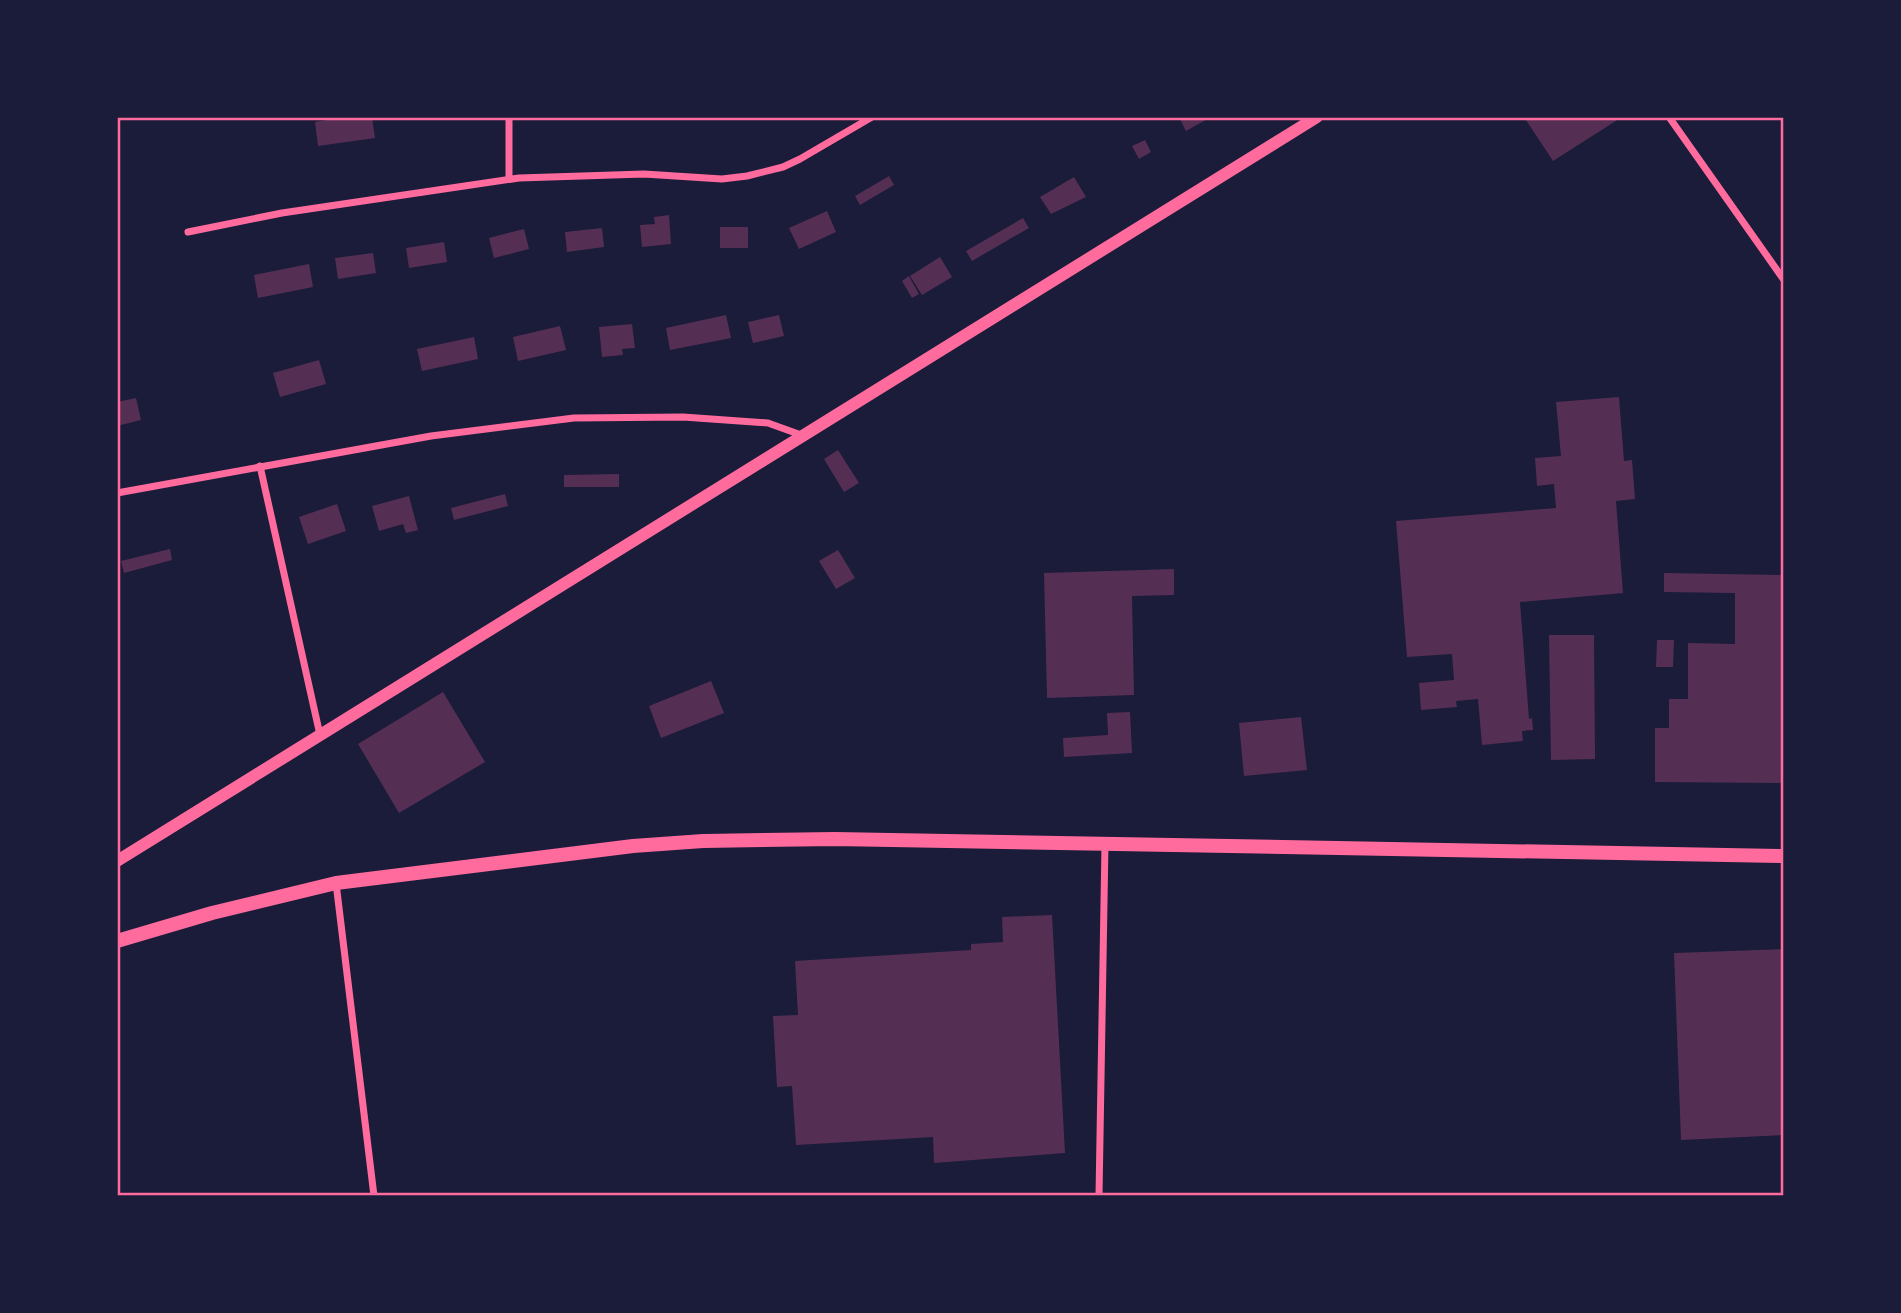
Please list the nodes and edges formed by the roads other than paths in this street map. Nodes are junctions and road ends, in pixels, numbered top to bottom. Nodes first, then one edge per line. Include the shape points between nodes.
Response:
1 (509, 117) edge
2 (872, 117) edge
3 (1317, 117) edge
4 (1669, 117) edge
5 (509, 179) junction
6 (188, 232) dead end
7 (1784, 279) edge
8 (804, 436) junction
9 (260, 466) junction
10 (117, 493) edge
11 (320, 736) junction
12 (1105, 844) junction
13 (1784, 856) edge
14 (117, 860) edge
15 (336, 883) junction
16 (117, 941) edge
17 (374, 1196) edge
18 (1099, 1196) edge

1 - 5 street
2 - 5 street via 800,159 747,176
3 - 8 street
4 - 7 street
5 - 6 street
8 - 9 street via 768,423 682,417 575,418 431,436
8 - 11 street
9 - 10 street
9 - 11 street
11 - 14 street
12 - 13 main road
12 - 15 main road via 703,841
12 - 18 street
15 - 16 main road
15 - 17 street

